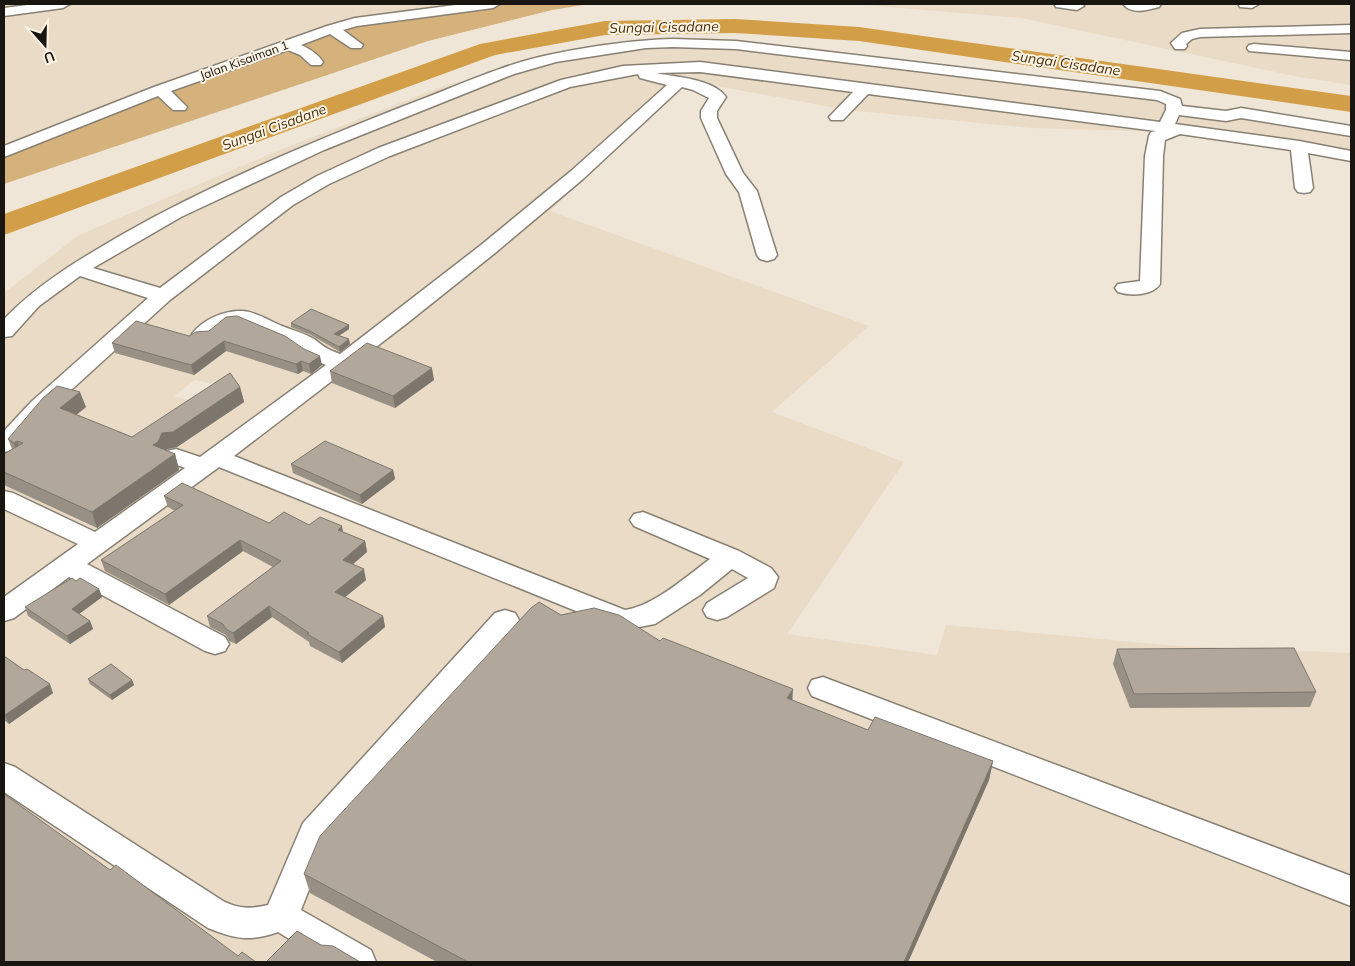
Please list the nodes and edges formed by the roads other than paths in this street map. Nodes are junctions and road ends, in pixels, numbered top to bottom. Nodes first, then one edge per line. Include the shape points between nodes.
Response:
1 (62, 4) edge
2 (493, 4) edge
3 (1061, 4) edge
4 (1130, 4) edge
5 (1154, 4) edge
6 (1245, 4) edge
7 (1252, 4) edge
8 (1077, 6) dead end
9 (4, 12) edge
10 (332, 29) junction
11 (1351, 29) edge
12 (288, 44) junction
13 (356, 45) dead end
14 (1180, 46) dead end
15 (1254, 48) dead end
16 (1351, 56) edge
17 (237, 62) junction
18 (316, 62) dead end
19 (623, 70) junction
20 (259, 71) dead end
21 (676, 82) junction
22 (864, 89) junction
23 (160, 90) junction
24 (179, 107) dead end
25 (1174, 110) junction
26 (837, 117) dead end
27 (1171, 128) junction
28 (1351, 131) edge
29 (1299, 146) junction
30 (4, 152) edge
31 (1351, 156) edge
32 (1304, 188) dead end
33 (766, 255) dead end
34 (77, 269) junction
35 (1125, 288) dead end
36 (163, 296) junction
37 (4, 331) edge
38 (203, 334) edge
39 (342, 363) junction
40 (4, 445) edge
41 (176, 456) edge
42 (210, 462) junction
43 (4, 499) edge
44 (643, 520) dead end
45 (99, 544) junction
46 (730, 557) junction
47 (67, 565) junction
48 (717, 610) dead end
49 (4, 612) edge
50 (505, 620) dead end
51 (215, 644) dead end
52 (823, 688) dead end
53 (4, 776) edge
54 (1351, 890) edge
55 (281, 916) junction
56 (358, 962) edge

1 - 9 street
2 - 10 street, Jalan Kisaiman 1 via 355,22
3 - 8 street
4 - 5 street via 1138,7
6 - 7 street
10 - 12 street, Jalan Kisaiman 1
10 - 13 street
11 - 14 street via 1200,33 1180,40
12 - 17 street, Jalan Kisaiman 1
12 - 18 street
15 - 16 street
17 - 20 street
17 - 23 street, Jalan Kisaiman 1
19 - 21 street
19 - 22 street via 700,67
19 - 36 street via 566,83 384,152 323,180 287,201
21 - 33 street via 706,89 718,97 709,111 709,118 735,174 748,191
21 - 39 street via 577,175 488,250
22 - 26 street
22 - 27 street
23 - 24 street
23 - 30 street, Jalan Kisaiman 1
25 - 27 street
25 - 28 street via 1226,116 1241,113
25 - 34 street via 1174,102 1160,96 736,45 673,43 588,52 509,71 318,146 174,213
27 - 29 street
27 - 35 street via 1166,134 1157,136 1154,156 1150,284 1135,289
29 - 31 street
29 - 32 street
34 - 36 street
34 - 37 street via 32,302
36 - 40 street via 39,407
38 - 39 street via 221,321 243,317
39 - 42 street
41 - 42 street
42 - 45 street
42 - 46 street via 623,620 645,617
43 - 45 street
44 - 46 street
45 - 47 street
46 - 48 street via 761,574 764,581
47 - 49 street
47 - 51 street
50 - 55 street via 315,833
52 - 54 street
53 - 55 street via 210,912 244,925 260,924
55 - 56 street

